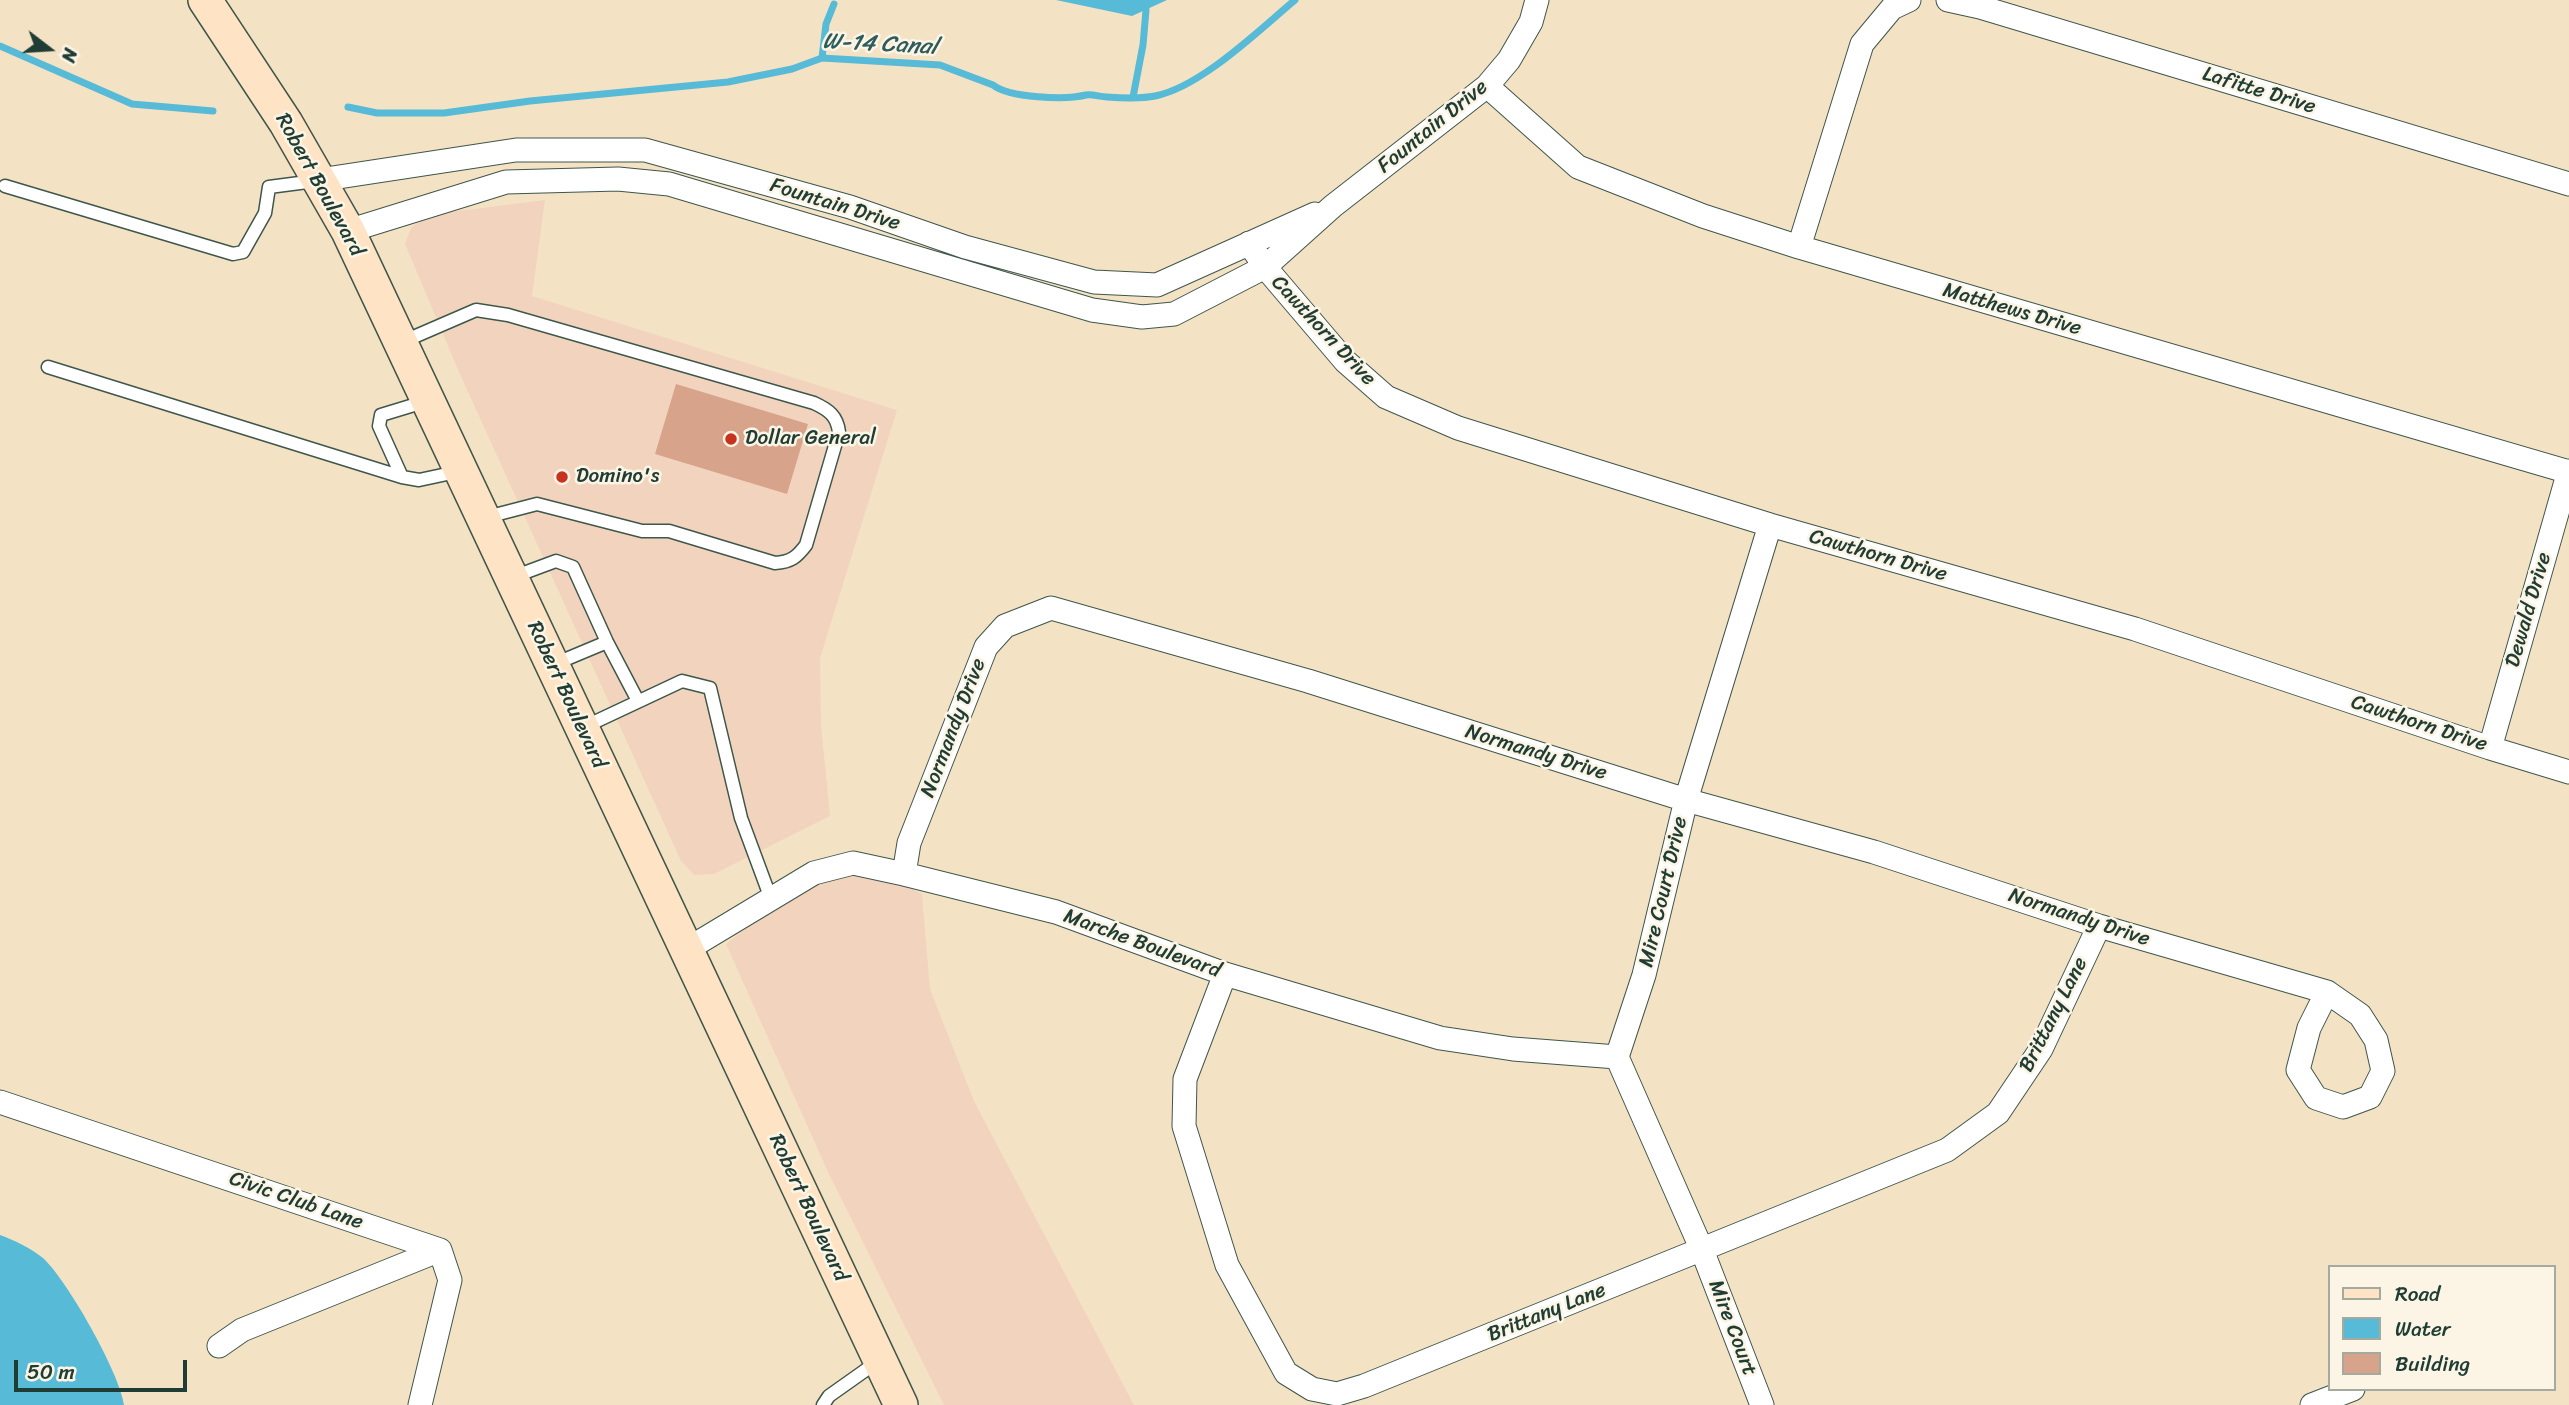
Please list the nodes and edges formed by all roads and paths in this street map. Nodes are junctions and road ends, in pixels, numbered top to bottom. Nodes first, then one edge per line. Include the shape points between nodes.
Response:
1 (205, 0) edge
2 (1537, 0) edge
3 (1909, 0) edge
4 (1948, 0) edge
5 (1487, 86) junction
6 (516, 150) junction
7 (319, 180) junction
8 (517, 181) junction
9 (2569, 184) edge
10 (5, 186) dead end
11 (1333, 206) junction
12 (348, 231) junction
13 (1249, 243) junction
14 (1799, 247) junction
15 (1000, 257) junction
16 (1265, 267) junction
17 (992, 281) junction
18 (401, 342) junction
19 (48, 367) dead end
20 (428, 401) junction
21 (461, 471) junction
22 (2569, 472) edge
23 (402, 477) junction
24 (483, 518) junction
25 (1770, 525) junction
26 (511, 577) junction
27 (607, 642) junction
28 (552, 665) junction
29 (638, 701) junction
30 (582, 728) junction
31 (2490, 748) junction
32 (2569, 772) edge
33 (1686, 800) junction
34 (904, 874) junction
35 (771, 899) junction
36 (2099, 926) junction
37 (686, 950) junction
38 (1225, 974) junction
39 (2327, 992) junction
40 (1617, 1057) junction
41 (0, 1102) edge
42 (440, 1250) junction
43 (1702, 1250) junction
44 (219, 1346) dead end
45 (880, 1360) junction
46 (2348, 1391) edge
47 (420, 1405) edge
48 (823, 1405) edge
49 (901, 1405) edge
50 (1762, 1405) edge
51 (2312, 1405) edge

1 - 7 main road, Robert Boulevard
2 - 5 street, Fountain Drive via 1531,22
3 - 14 street via 1892,8 1862,44
4 - 9 street, Lafitte Drive
5 - 11 street, Fountain Drive
5 - 14 street, Matthews Drive via 1578,167 1703,216
6 - 7 street, Fountain Drive
6 - 8 street
6 - 15 street, Fountain Drive via 645,150 850,207
7 - 10 lane via 269,187 265,213 243,252 233,254
7 - 12 main road, Robert Boulevard
8 - 12 street, Fountain Drive
8 - 17 street, Fountain Drive via 618,179 670,184
11 - 13 street, Fountain Drive
11 - 16 street, Fountain Drive
12 - 18 main road, Robert Boulevard
13 - 15 street, Fountain Drive via 1157,285 1094,282
13 - 16 street, Cawthorn Drive
14 - 22 street, Matthews Drive
15 - 17 street
16 - 17 street, Fountain Drive via 1174,314 1142,317 1092,310
16 - 25 street, Cawthorn Drive via 1345,361 1386,397 1458,428
18 - 20 main road, Robert Boulevard
18 - 24 lane via 476,310 508,315 814,403 837,419 839,432 806,545 796,558 784,563 669,531 642,531 537,505
19 - 23 lane
20 - 21 main road, Robert Boulevard
20 - 23 lane via 381,415 379,426
21 - 23 lane via 419,480
21 - 24 main road, Robert Boulevard
22 - 31 street, Dewald Drive
24 - 26 main road, Robert Boulevard
25 - 31 street, Cawthorn Drive via 2135,629
25 - 33 street, Mire Court Drive
26 - 27 lane via 556,561 573,567
26 - 28 main road, Robert Boulevard
27 - 28 lane
27 - 29 lane
28 - 30 main road, Robert Boulevard
29 - 30 lane
29 - 35 lane via 682,681 710,688 741,818
30 - 37 main road, Robert Boulevard
31 - 32 street, Cawthorn Drive
33 - 34 street, Normandy Drive via 1308,681 1051,608 1004,626 986,647 909,844
33 - 36 street, Normandy Drive via 1874,852
33 - 40 street, Mire Court Drive via 1644,975
34 - 35 street, Marche Boulevard via 853,863 814,873
34 - 38 street, Marche Boulevard via 1056,912
35 - 37 street, Marche Boulevard
36 - 39 street, Normandy Drive
36 - 43 street, Brittany Lane via 2041,1049 1998,1113 1947,1150
37 - 45 main road, Robert Boulevard
38 - 40 street, Marche Boulevard via 1440,1038
38 - 43 street, Brittany Lane via 1185,1079 1184,1126 1227,1265 1286,1373 1312,1389 1337,1394 1364,1386
39 - 39 street, Normandy Drive via 2360,1015 2376,1040 2383,1070 2370,1097 2343,1107 2316,1098 2298,1070 2309,1028
40 - 43 street
41 - 42 street, Civic Club Lane
42 - 44 street via 242,1330
42 - 47 street via 450,1280
43 - 50 street, Mire Court
45 - 48 lane
45 - 49 main road, Robert Boulevard
46 - 51 street

